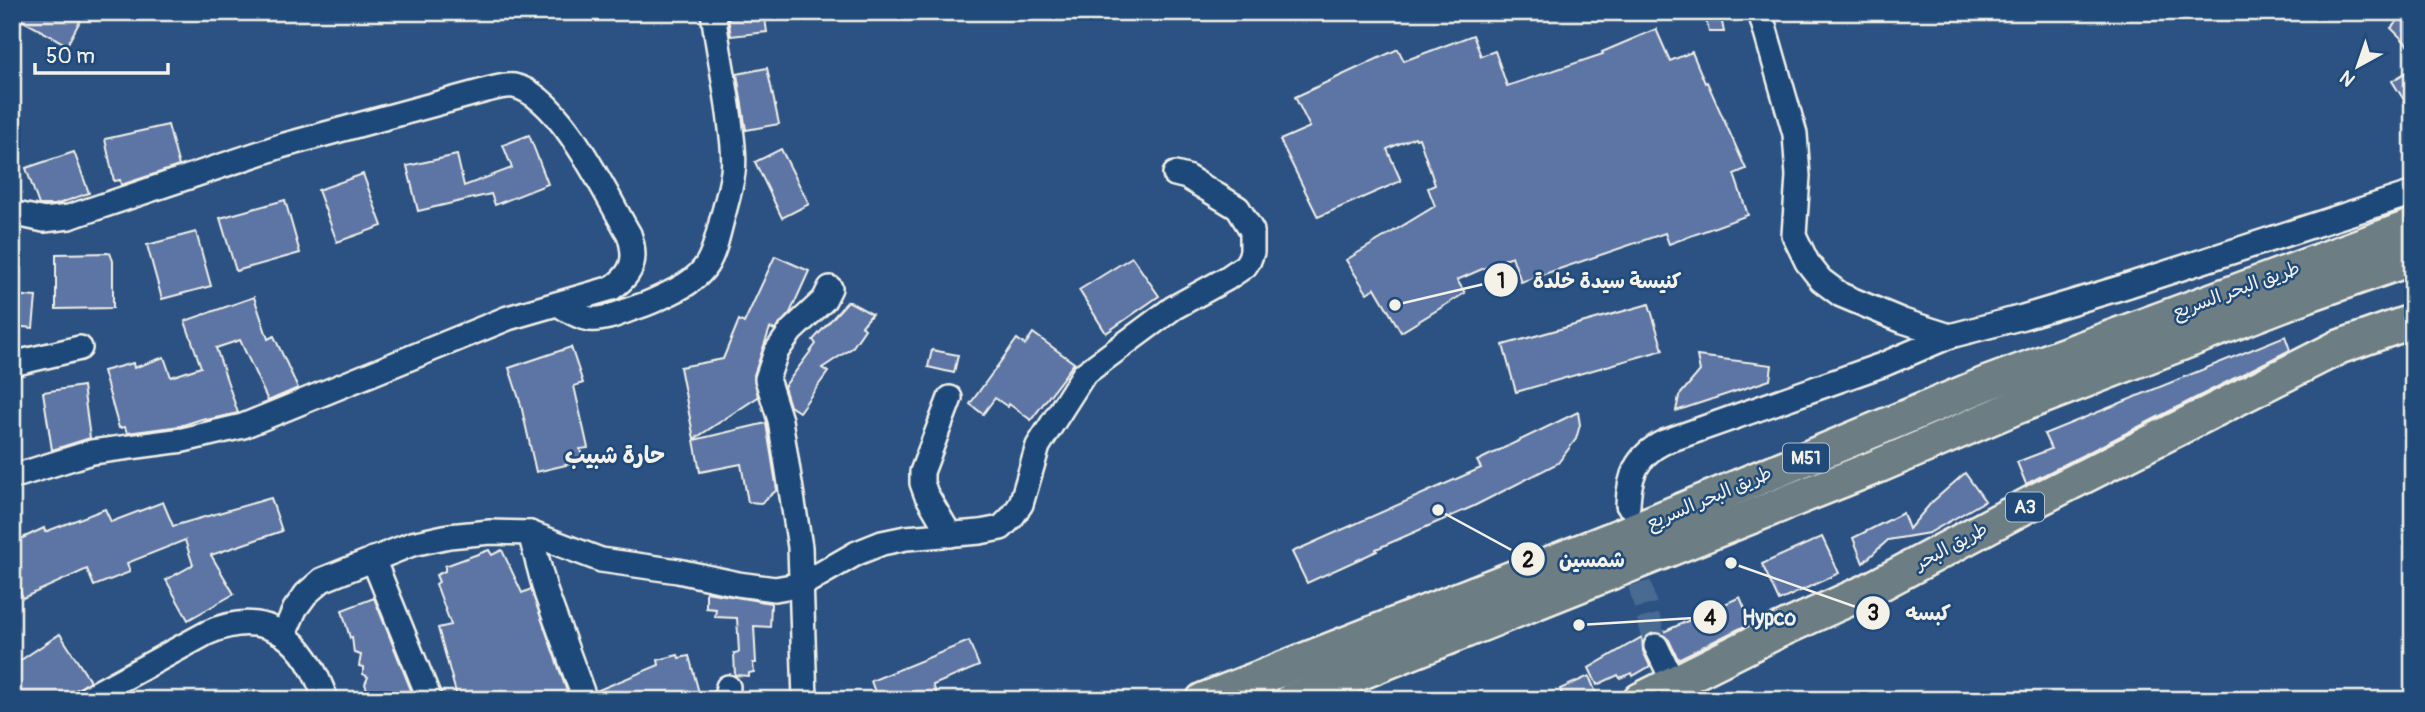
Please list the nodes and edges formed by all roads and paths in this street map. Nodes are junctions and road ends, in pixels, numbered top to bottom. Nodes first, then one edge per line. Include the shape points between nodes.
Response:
1 (713, 12) edge
2 (1760, 12) edge
3 (1175, 174) dead end
4 (2413, 193) edge
5 (12, 213) edge
6 (2413, 226) edge
7 (2413, 258) edge
8 (830, 288) dead end
9 (1855, 302) junction
10 (560, 305) junction
11 (2413, 321) edge
12 (1950, 335) junction
13 (80, 348) dead end
14 (12, 364) edge
15 (1882, 365) junction
16 (950, 398) dead end
17 (13, 471) edge
18 (1628, 505) dead end
19 (530, 533) junction
20 (950, 535) junction
21 (373, 559) junction
22 (803, 584) junction
23 (284, 634) junction
24 (1656, 646) tunnel mouth
25 (1674, 683) junction
26 (84, 700) edge
27 (326, 700) edge
28 (430, 700) edge
29 (584, 700) edge
30 (805, 700) edge
31 (1203, 700) edge
32 (1292, 700) edge
33 (1640, 700) edge

1 - 10 street via 734,163 707,265 681,288 646,305 601,318 582,318
2 - 9 street via 1795,134 1794,235 1821,280
3 - 20 street via 1238,208 1252,231 1249,260 1226,279 1173,308 1084,374 1038,446 1021,504 1001,528
4 - 12 street via 2123,287
5 - 10 street via 44,220 69,217 305,139 514,86 545,102 568,129 635,250 631,268 619,284
6 - 31 highway, طريق البحر السريع / M51 via 1985,384 1619,536
7 - 32 highway, طريق البحر السريع / M51 via 2014,408
8 - 22 street via 776,352 767,379 780,420
9 - 12 street
9 - 15 street via 1897,339 1896,349
10 - 17 street via 508,318 243,426
11 - 25 highway, طريق البحر / A3 via 2339,347 1867,591
12 - 15 street
13 - 14 street
15 - 18 street via 1654,447 1629,480
16 - 20 street via 922,483
19 - 21 street via 450,536
19 - 22 street via 621,564 761,588
19 - 29 street
20 - 22 street via 882,543
21 - 23 street via 322,580 295,609
21 - 28 street
22 - 30 street
23 - 26 street via 246,622 226,625
23 - 27 street via 299,646
24 - 25 street
25 - 33 highway, طريق البحر / A3

